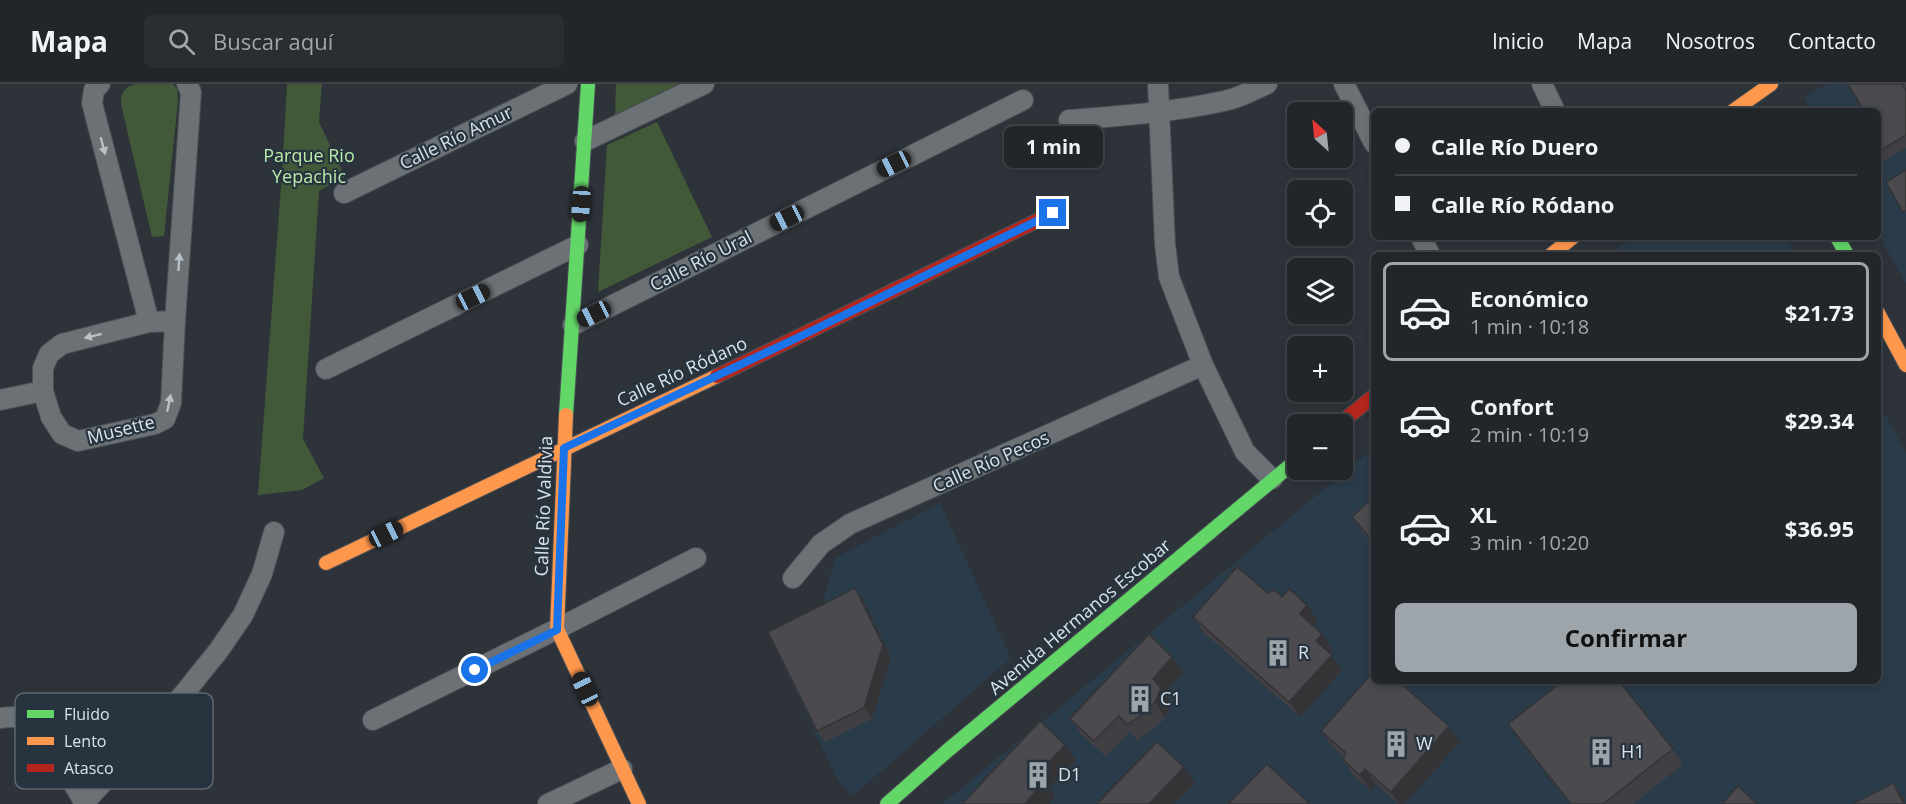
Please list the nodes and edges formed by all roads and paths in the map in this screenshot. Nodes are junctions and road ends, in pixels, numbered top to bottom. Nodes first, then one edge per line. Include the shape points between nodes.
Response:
1 (100, 84) edge
2 (188, 84) edge
3 (567, 84) edge
4 (588, 84) edge
5 (704, 84) edge
6 (1158, 84) edge
7 (1267, 84) edge
8 (1344, 84) edge
9 (1542, 84) edge
10 (1771, 84) edge
11 (1759, 92) edge
12 (1023, 100) dead end
13 (1554, 108) edge
14 (1736, 108) edge
15 (1159, 111) junction
16 (1069, 120) dead end
17 (1371, 137) edge
18 (585, 141) junction
19 (344, 193) dead end
20 (1053, 213) dead end
21 (1569, 240) edge
22 (578, 245) junction
23 (1555, 252) edge
24 (1881, 319) edge
25 (175, 321) junction
26 (149, 322) junction
27 (573, 325) junction
28 (1203, 365) junction
29 (1906, 365) edge
30 (326, 369) dead end
31 (43, 390) junction
32 (1371, 398) edge
33 (0, 400) edge
34 (1352, 414) edge
35 (564, 448) junction
36 (1287, 468) edge
37 (1272, 480) junction
38 (274, 532) dead end
39 (696, 558) dead end
40 (326, 563) dead end
41 (793, 578) dead end
42 (557, 630) junction
43 (184, 693) edge
44 (15, 716) edge
45 (0, 718) edge
46 (373, 720) dead end
47 (622, 769) junction
48 (76, 789) edge
49 (97, 789) edge
50 (84, 803) edge
51 (548, 804) edge
52 (639, 804) edge
53 (886, 804) edge

1 -> 26 street via 94,90 92,103
25 -> 2 street, Musette via 191,92
3 - 19 street, Calle Río Amur
4 - 18 street, Calle Río Valdivia
5 - 18 street
6 - 15 street
7 - 15 street via 1225,101
8 - 17 street
9 - 13 street
10 - 11 street
11 - 14 street
12 - 27 street, Calle Río Ural
15 - 16 street
15 - 28 street via 1169,277
18 - 22 street, Calle Río Valdivia
20 - 35 street, Calle Río Ródano
21 - 23 street
22 - 27 street, Calle Río Valdivia
22 - 30 street
24 - 29 street
25 - 26 street, Musette
31 -> 25 street, Musette via 51,417 62,434 78,441 165,419 171,403
26 -> 31 street, Musette via 62,344 49,354 43,368
27 - 35 street, Calle Río Valdivia
28 - 37 street via 1245,452
28 - 41 street, Calle Río Pecos via 850,524 821,544
31 - 33 street
32 - 34 street
35 - 40 street, Calle Río Ródano
35 - 42 street, Calle Río Valdivia
36 - 37 street, Avenida Hermanos Escobar
37 - 53 street, Avenida Hermanos Escobar
38 - 43 street via 262,574 243,615
39 - 42 street
42 - 46 street
42 - 47 street, Calle Río Valdivia
44 - 45 street
47 - 51 street
47 - 52 street, Calle Río Valdivia
48 - 50 street
49 - 50 street

